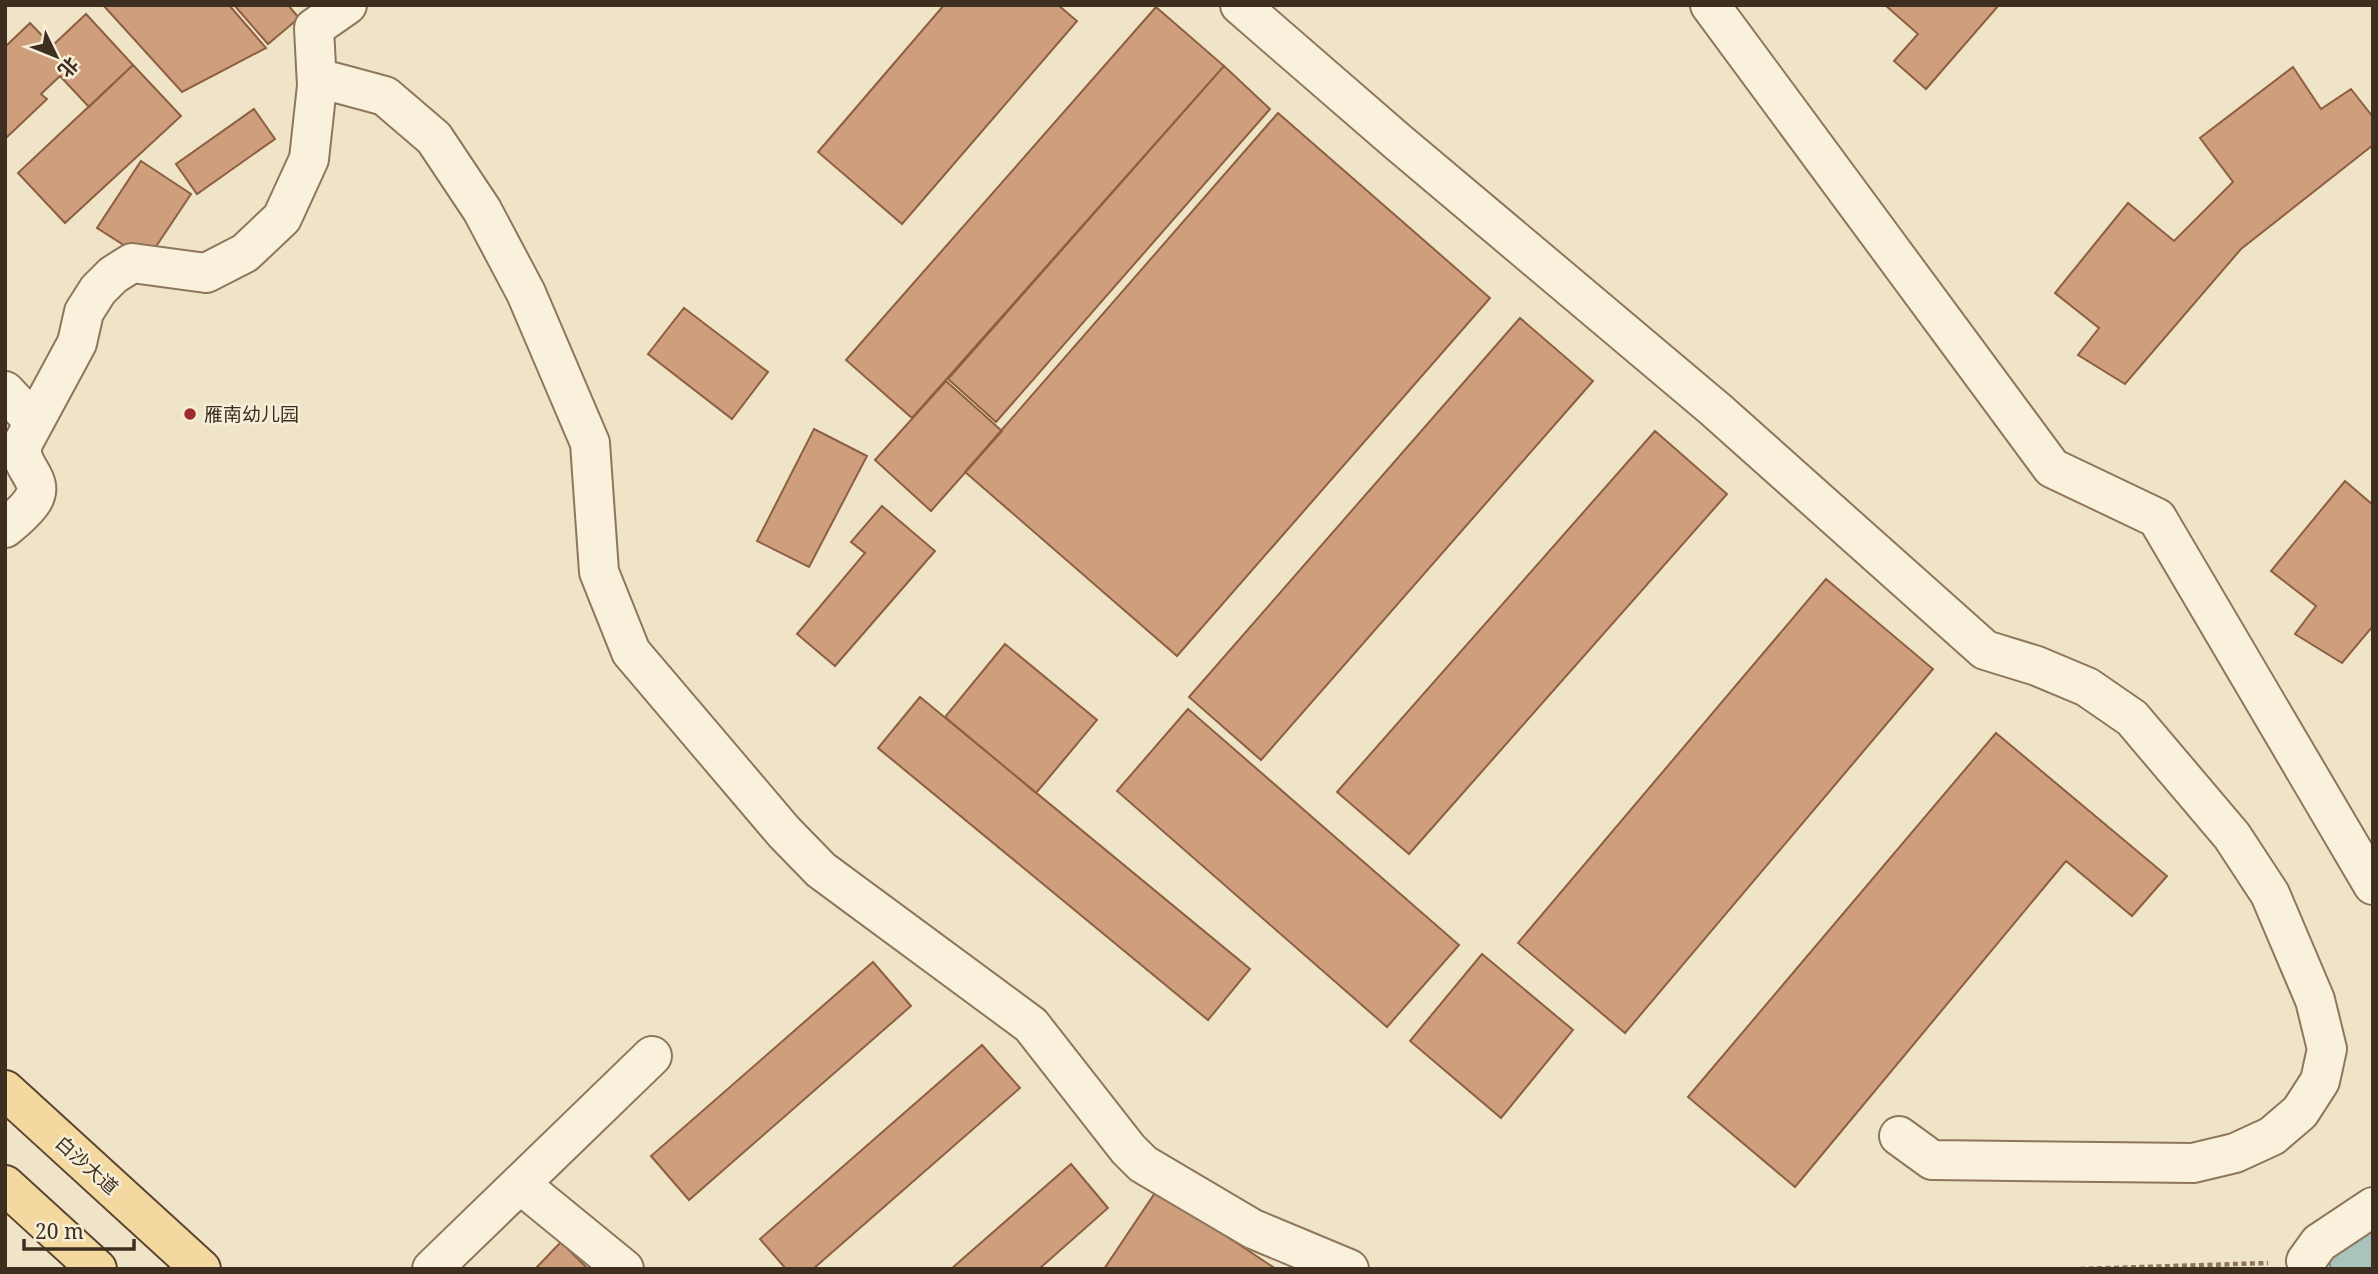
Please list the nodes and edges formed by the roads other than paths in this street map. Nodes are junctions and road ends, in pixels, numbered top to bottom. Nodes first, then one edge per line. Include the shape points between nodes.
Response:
1 (347, 5) edge
2 (1240, 5) edge
3 (1710, 5) edge
4 (317, 86) junction
5 (5, 391) edge
6 (33, 421) junction
7 (5, 528) edge
8 (2373, 884) edge
9 (652, 1056) dead end
10 (5, 1090) edge
11 (1899, 1136) dead end
12 (520, 1184) junction
13 (5, 1185) edge
14 (2373, 1207) edge
15 (2306, 1261) road end
16 (97, 1269) edge
17 (201, 1269) edge
18 (432, 1269) edge
19 (624, 1269) edge
20 (1349, 1269) edge

1 - 4 street via 314,28
2 - 11 street via 1715,409 1985,650 2087,688 2132,718 2232,836 2270,894 2315,1000 2327,1049 2320,1081 2301,1112 2272,1136 2235,1153 2193,1163 1932,1160
3 - 8 street via 2052,468 2157,518
4 - 6 street via 309,159 282,218 245,253 206,273 132,263 113,275 84,312 77,343
4 - 20 street via 333,82 385,96 434,138 482,210 526,293 590,443 599,572 631,652 784,832 821,870 1031,1025 1143,1164 1253,1229
5 - 6 street
6 - 7 street via 20,452 35,479 36,493
9 - 12 street
10 - 17 main road, 白沙大道
12 - 18 street
12 - 19 street
13 - 16 main road
14 - 15 street via 2319,1243

